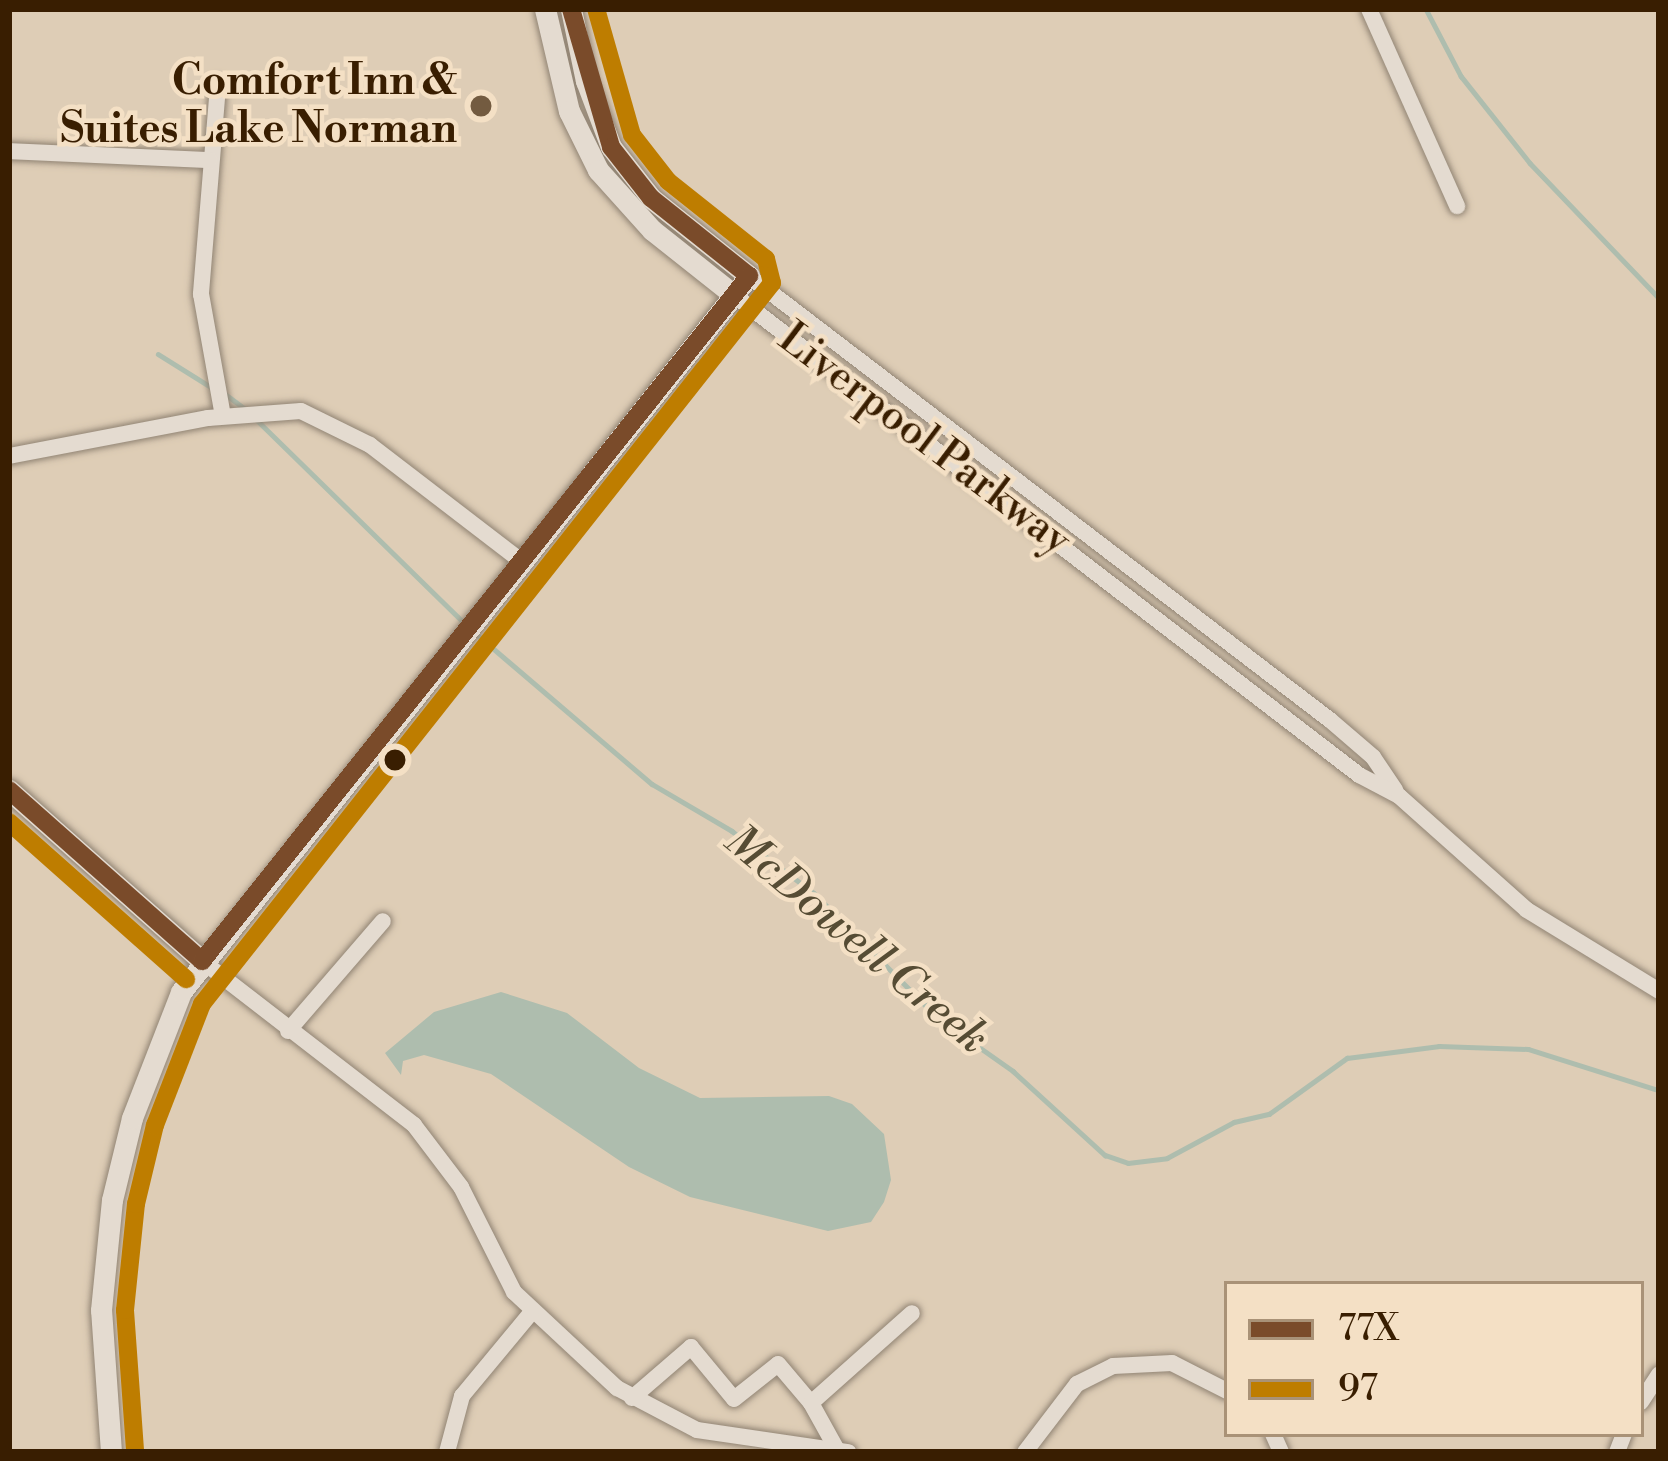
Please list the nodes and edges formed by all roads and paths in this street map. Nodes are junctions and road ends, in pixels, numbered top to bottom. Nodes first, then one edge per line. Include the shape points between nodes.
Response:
1 (545, 9) edge
2 (571, 9) edge
3 (1369, 9) edge
4 (218, 86) dead end
5 (9, 151) edge
6 (210, 160) junction
7 (1456, 206) dead end
8 (749, 276) junction
9 (734, 295) junction
10 (223, 416) junction
11 (9, 456) edge
12 (525, 564) junction
13 (9, 790) edge
14 (1399, 796) junction
15 (383, 921) dead end
16 (202, 962) junction
17 (1659, 991) edge
18 (288, 1030) junction
19 (531, 1313) junction
20 (912, 1313) dead end
21 (1224, 1390) edge
22 (632, 1398) junction
23 (811, 1403) junction
24 (772, 1447) edge
25 (843, 1451) edge
26 (111, 1452) edge
27 (447, 1452) edge
28 (1025, 1452) edge

1 - 9 street, Liverpool Parkway via 569,111 598,170 652,230
2 - 8 street, Liverpool Parkway via 611,147 651,197
3 - 7 street
4 - 6 street
5 - 6 street
6 - 10 street via 201,294
8 - 9 street
8 - 14 street, Liverpool Parkway via 1330,720 1373,758
9 - 12 street
9 - 14 street, Liverpool Parkway via 1359,775
10 - 11 street
10 - 12 street via 301,411 339,424
12 - 16 street
13 - 16 street
14 - 17 street, Liverpool Parkway via 1527,910
15 - 18 street
16 - 18 street
16 - 26 street via 157,1048 112,1201 101,1344
18 - 19 street via 414,1125 460,1187 502,1274
19 - 22 street
19 - 27 street via 462,1396
20 - 23 street
21 - 28 street via 1172,1364 1113,1366 1077,1384
22 - 23 street via 691,1347 734,1399 778,1364
22 - 24 street via 684,1426
23 - 25 street
24 - 25 street

